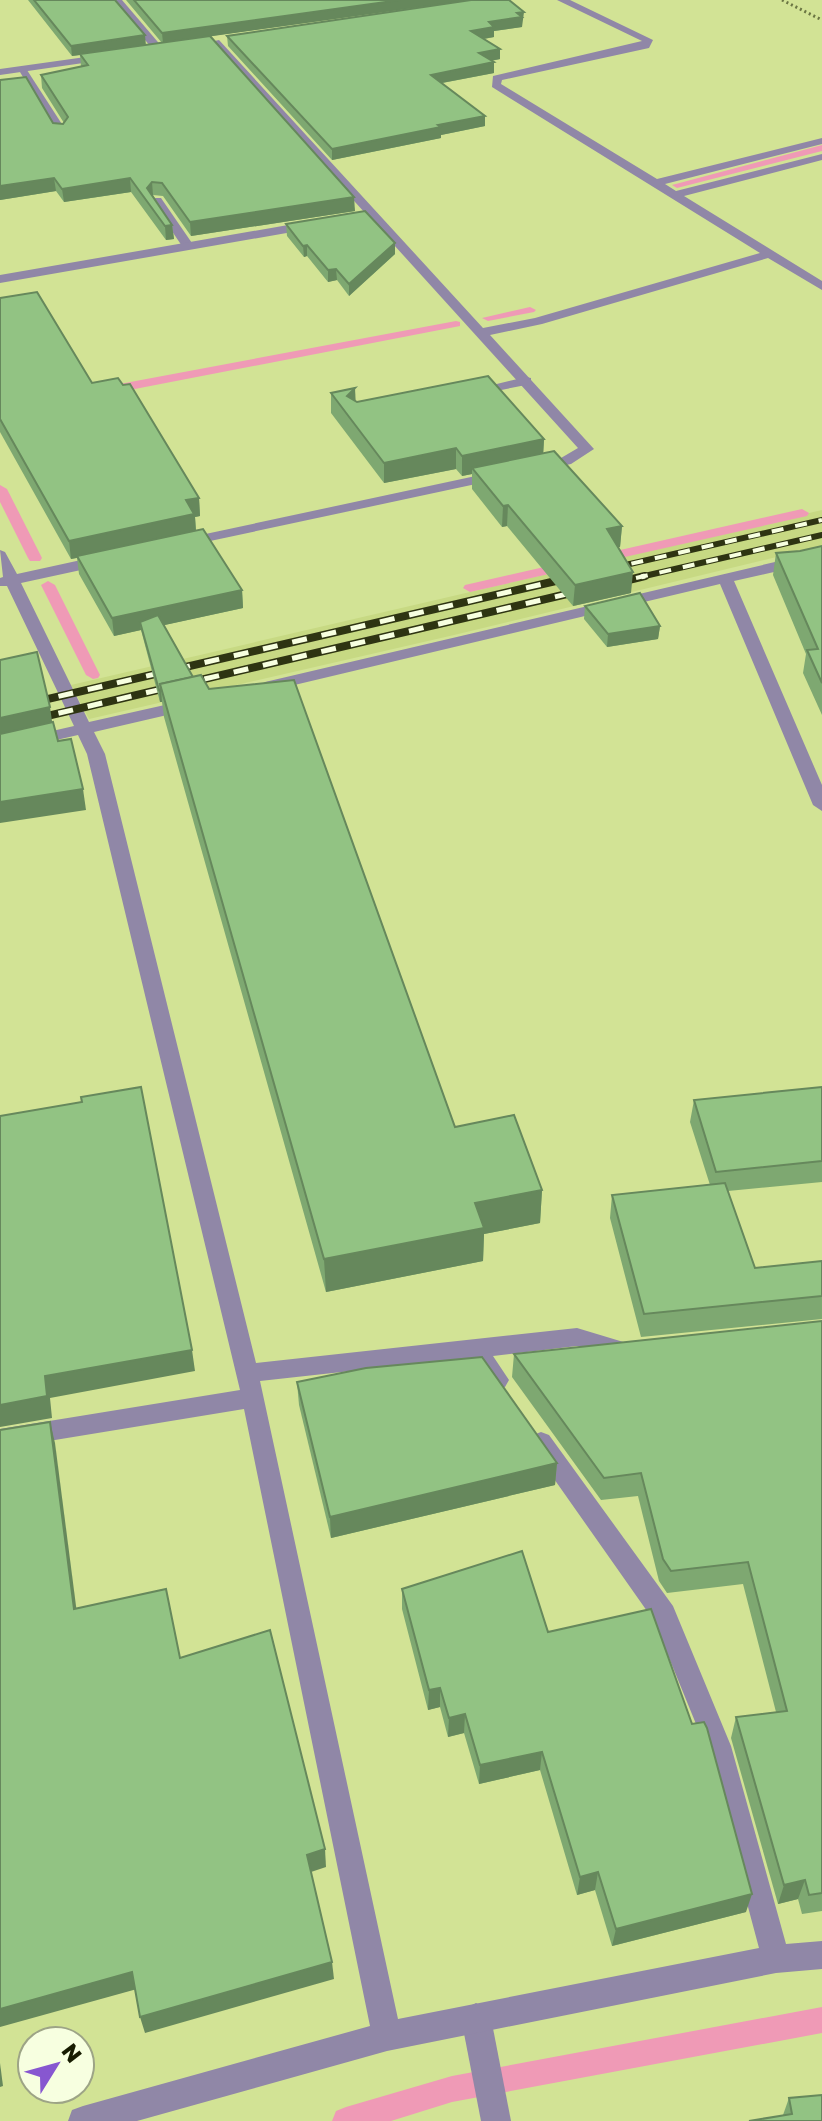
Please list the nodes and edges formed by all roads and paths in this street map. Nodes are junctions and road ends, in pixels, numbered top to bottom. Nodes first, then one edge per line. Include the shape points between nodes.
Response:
1 (117, 0) edge
2 (562, 0) edge
3 (782, 0) edge
4 (822, 20) edge
5 (231, 40) edge
6 (215, 42) junction
7 (201, 44) edge
8 (173, 48) edge
9 (159, 50) junction
10 (143, 52) edge
11 (113, 56) edge
12 (21, 69) junction
13 (0, 72) edge
14 (61, 132) edge
15 (822, 141) edge
16 (822, 157) edge
17 (655, 183) junction
18 (674, 195) junction
19 (157, 200) edge
20 (374, 214) junction
21 (359, 217) edge
22 (328, 222) edge
23 (188, 246) junction
24 (769, 254) junction
25 (0, 279) edge
26 (822, 286) edge
27 (483, 332) junction
28 (526, 381) junction
29 (449, 397) edge
30 (166, 547) edge
31 (0, 555) edge
32 (822, 556) edge
33 (120, 557) edge
34 (725, 577) junction
35 (6, 581) edge
36 (255, 689) edge
37 (209, 700) edge
38 (84, 729) junction
39 (0, 748) edge
40 (822, 805) edge
41 (474, 1347) junction
42 (649, 1348) edge
43 (250, 1386) junction
44 (510, 1398) edge
45 (528, 1424) edge
46 (0, 1439) edge
47 (822, 1955) edge
48 (776, 1959) junction
49 (476, 2018) junction
50 (387, 2036) junction
51 (83, 2121) edge
52 (496, 2121) edge

1 - 9 street
2 - 17 street via 648,40 645,46 497,78 496,85
3 - 4 path
5 - 6 street
6 - 7 street
6 - 20 street
8 - 9 street
9 - 10 street
11 - 12 street
12 - 13 street
12 - 14 street
15 - 17 street
16 - 18 street
17 - 18 street
18 - 24 street
19 - 23 street
20 - 21 street
20 - 27 street
22 - 23 street
23 - 25 street
24 - 26 street
24 - 27 street
27 - 28 street
28 - 29 street
28 - 30 street via 587,449 566,461
31 - 35 street
32 - 34 street
33 - 35 street
34 - 36 street
34 - 40 street
35 - 38 street
37 - 38 street
38 - 39 street
38 - 43 street via 96,754
41 - 42 street via 577,1337 618,1351
41 - 43 street
41 - 44 street
43 - 46 street
43 - 50 street
45 - 48 street via 664,1614 718,1746
47 - 48 street
48 - 49 street
49 - 50 street
49 - 52 street
50 - 51 street

